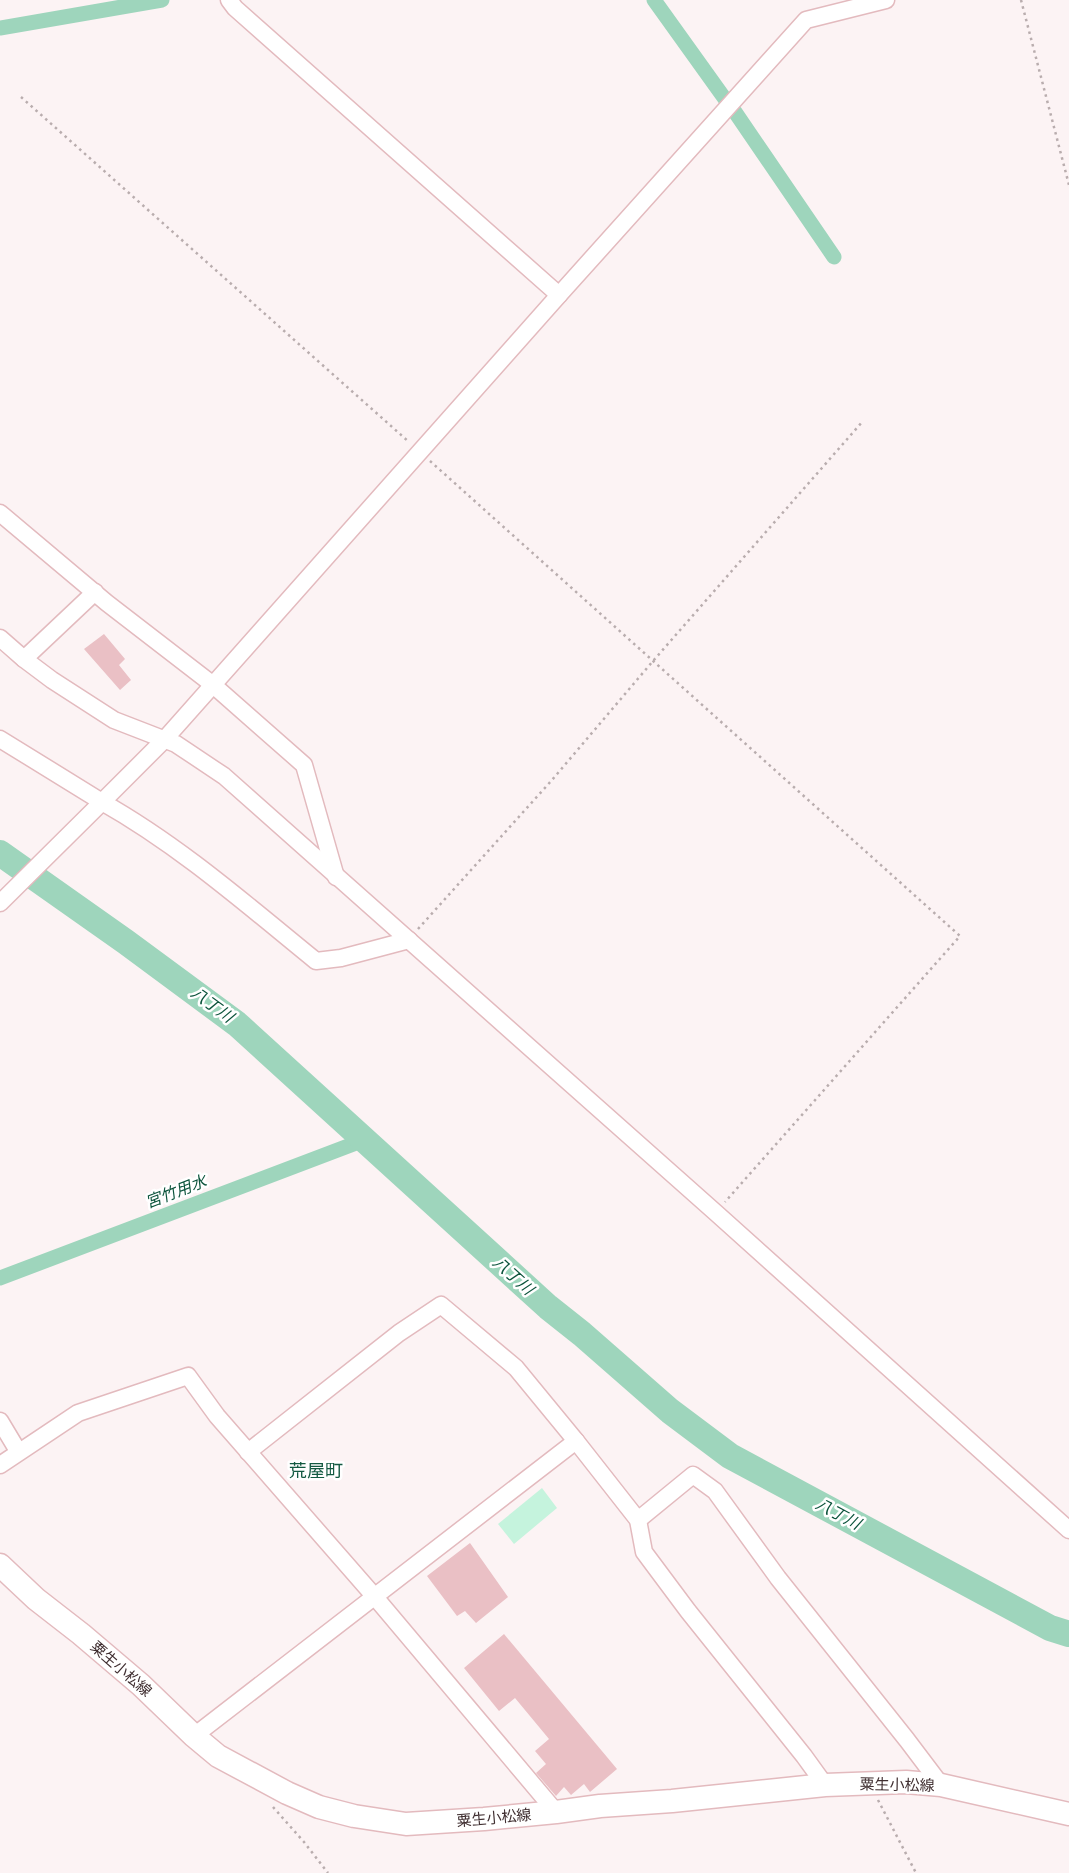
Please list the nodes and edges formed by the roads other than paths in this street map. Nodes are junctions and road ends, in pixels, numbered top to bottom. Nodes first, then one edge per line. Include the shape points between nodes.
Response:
1 (229, 0) edge
2 (886, 0) edge
3 (559, 295) junction
4 (0, 513) edge
5 (95, 592) junction
6 (0, 638) edge
7 (24, 659) junction
8 (212, 684) junction
9 (0, 739) edge
10 (164, 740) junction
11 (102, 802) junction
12 (336, 877) junction
13 (0, 903) edge
14 (408, 940) junction
15 (0, 1421) edge
16 (576, 1441) junction
17 (18, 1451) junction
18 (248, 1452) junction
19 (0, 1464) edge
20 (638, 1520) junction
21 (1069, 1530) edge
22 (0, 1565) edge
23 (375, 1597) junction
24 (194, 1736) junction
25 (825, 1785) junction
26 (941, 1785) junction
27 (556, 1812) junction
28 (1069, 1814) edge

1 - 3 street via 242,15
2 - 3 street via 806,20
3 - 8 street
4 - 5 street
5 - 7 street
5 - 8 street
6 - 7 street
7 - 10 street via 114,720
8 - 10 street
8 - 12 street via 304,765
9 - 11 street
10 - 11 street
10 - 12 street via 176,744 224,776
11 - 13 street
11 - 14 street via 198,865 316,961 342,958
12 - 14 street
14 - 21 street
15 - 17 street
16 - 18 street via 516,1368 441,1305 399,1333
16 - 20 street
16 - 23 street
17 - 18 street via 78,1413 188,1376
17 - 19 street
18 - 23 street
20 - 25 street via 644,1552
20 - 26 street via 693,1475 715,1491 778,1578
22 - 24 main road, 粟生小松線 via 140,1685
23 - 24 street
23 - 27 street
24 - 27 main road, 粟生小松線 via 231,1764 287,1793 319,1807 354,1816 406,1824
25 - 26 main road, 粟生小松線 via 906,1782
25 - 27 main road, 粟生小松線
26 - 28 main road, 粟生小松線

